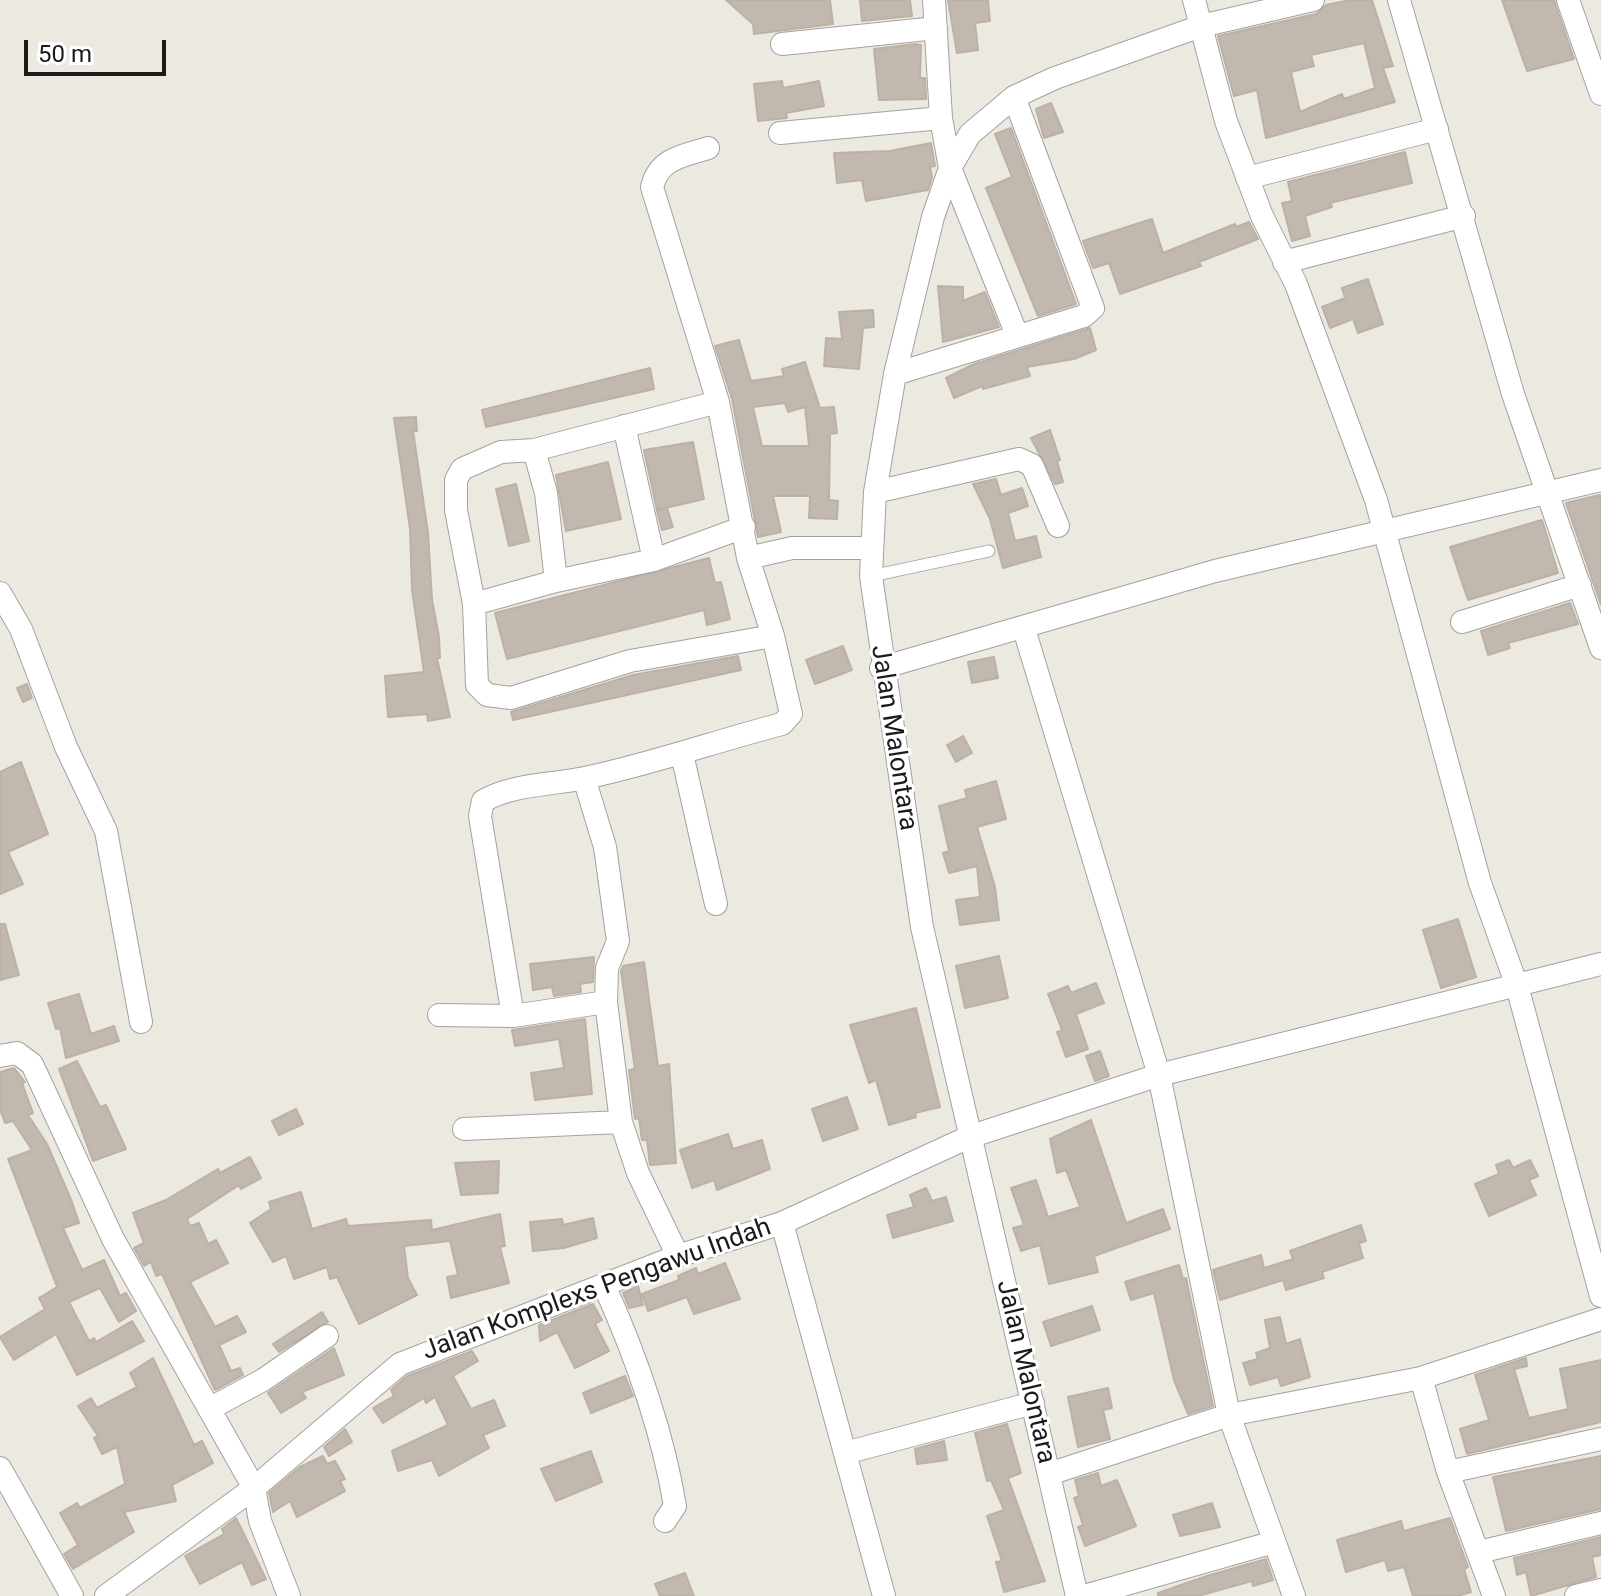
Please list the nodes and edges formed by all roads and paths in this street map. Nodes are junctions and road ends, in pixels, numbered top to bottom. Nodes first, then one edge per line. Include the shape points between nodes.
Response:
1 (934, 0) edge
2 (1194, 0) edge
3 (1313, 0) edge
4 (1399, 0) edge
5 (1568, 0) edge
6 (1201, 26) junction
7 (936, 28) junction
8 (782, 44) dead end
9 (1601, 94) edge
10 (1014, 97) junction
11 (941, 118) junction
12 (1437, 129) junction
13 (780, 133) dead end
14 (708, 148) dead end
15 (950, 168) junction
16 (1247, 178) junction
17 (1464, 216) junction
18 (1284, 262) junction
19 (1017, 335) junction
20 (895, 374) junction
21 (718, 402) junction
22 (624, 426) junction
23 (534, 450) junction
24 (1601, 480) edge
25 (875, 492) junction
26 (1548, 494) junction
27 (1058, 526) dead end
28 (744, 527) junction
29 (1385, 529) junction
30 (871, 548) junction
31 (989, 551) dead end
32 (748, 558) junction
33 (654, 560) junction
34 (871, 576) junction
35 (556, 581) junction
36 (1580, 585) junction
37 (0, 593) edge
38 (474, 604) junction
39 (1462, 622) dead end
40 (1024, 629) junction
41 (773, 636) junction
42 (1601, 648) edge
43 (881, 668) junction
44 (682, 754) junction
45 (584, 778) junction
46 (716, 904) dead end
47 (1601, 964) edge
48 (1517, 986) junction
49 (606, 1002) junction
50 (439, 1015) dead end
51 (513, 1016) junction
52 (141, 1022) dead end
53 (0, 1056) edge
54 (1159, 1075) junction
55 (621, 1122) junction
56 (464, 1129) dead end
57 (969, 1137) junction
58 (782, 1223) junction
59 (678, 1256) junction
60 (604, 1285) junction
61 (1601, 1296) edge
62 (1601, 1319) edge
63 (327, 1336) dead end
64 (1421, 1378) junction
65 (1033, 1403) junction
66 (209, 1409) junction
67 (1229, 1415) junction
68 (1601, 1439) edge
69 (845, 1453) junction
70 (0, 1468) edge
71 (1448, 1472) junction
72 (1049, 1474) junction
73 (254, 1488) junction
74 (665, 1521) dead end
75 (1601, 1523) edge
76 (1274, 1542) junction
77 (1479, 1552) junction
78 (1601, 1590) edge
79 (72, 1596) edge
80 (106, 1596) edge
81 (289, 1596) edge
82 (884, 1596) edge
83 (1077, 1596) edge
84 (1084, 1596) edge
85 (1294, 1596) edge
86 (1494, 1596) edge
87 (1576, 1596) edge

1 - 7 street
2 - 6 street
3 - 6 street, Jalan Malontara
4 - 12 street
5 - 9 street
6 - 10 street, Jalan Malontara
6 - 16 street
7 - 8 street
7 - 11 street
10 - 15 street, Jalan Malontara via 970,134
10 - 19 street via 1093,308 1084,316
11 - 13 street
11 - 15 street
12 - 16 street
12 - 17 street
14 - 21 street via 667,161 656,171 652,187
15 - 19 street
15 - 20 street, Jalan Malontara
16 - 18 street
17 - 18 street
17 - 26 street via 1513,394
18 - 29 street via 1308,314
19 - 20 street
20 - 25 street, Jalan Malontara
21 - 22 street
21 - 28 street
22 - 23 street
22 - 33 street
23 - 35 street via 546,493
23 - 38 street via 483,458 462,469 456,480 456,510
24 - 26 street
25 - 27 street via 1019,459 1032,465
25 - 30 street, Jalan Malontara
26 - 29 street
26 - 36 street
28 - 32 street
28 - 33 street
29 - 40 street via 1090,605
29 - 48 street via 1480,883
30 - 32 street via 792,548
30 - 34 street, Jalan Malontara
31 - 34 lane
32 - 41 street
33 - 35 street
34 - 43 street, Jalan Malontara
35 - 38 street
36 - 39 street
36 - 42 street
37 - 52 street via 21,629 66,747 106,831
38 - 41 street via 477,685 498,699 630,661
40 - 43 street
40 - 54 street
41 - 44 street via 792,707 790,718
43 - 57 street, Jalan Malontara via 922,927
44 - 45 street
44 - 46 street
45 - 49 street via 605,847 618,941 607,968
45 - 51 street via 499,792 483,801 480,816
47 - 48 street, Jalan Komplexs Pengawu Indah
48 - 54 street, Jalan Komplexs Pengawu Indah
48 - 61 street
49 - 51 street
49 - 55 street
50 - 51 street
53 - 66 street via 17,1053 32,1064 113,1239
54 - 57 street, Jalan Komplexs Pengawu Indah
54 - 67 street
55 - 56 street
55 - 59 street via 638,1173
57 - 58 street, Jalan Komplexs Pengawu Indah
57 - 65 street, Jalan Malontara
58 - 59 street, Jalan Komplexs Pengawu Indah
58 - 69 street
59 - 60 street, Jalan Komplexs Pengawu Indah
60 - 73 street, Jalan Komplexs Pengawu Indah via 400,1364
60 - 74 street via 664,1446 675,1506
62 - 64 street
63 - 66 street
64 - 67 street
64 - 71 street
65 - 69 street
65 - 72 street, Jalan Malontara
66 - 73 street
67 - 72 street
67 - 76 street
68 - 71 street
69 - 82 street
70 - 79 street
71 - 77 street
72 - 83 street, Jalan Malontara
73 - 80 street, Jalan Komplexs Pengawu Indah
73 - 81 street via 260,1521
75 - 77 street
76 - 84 street
76 - 85 street
77 - 86 street
78 - 87 street

